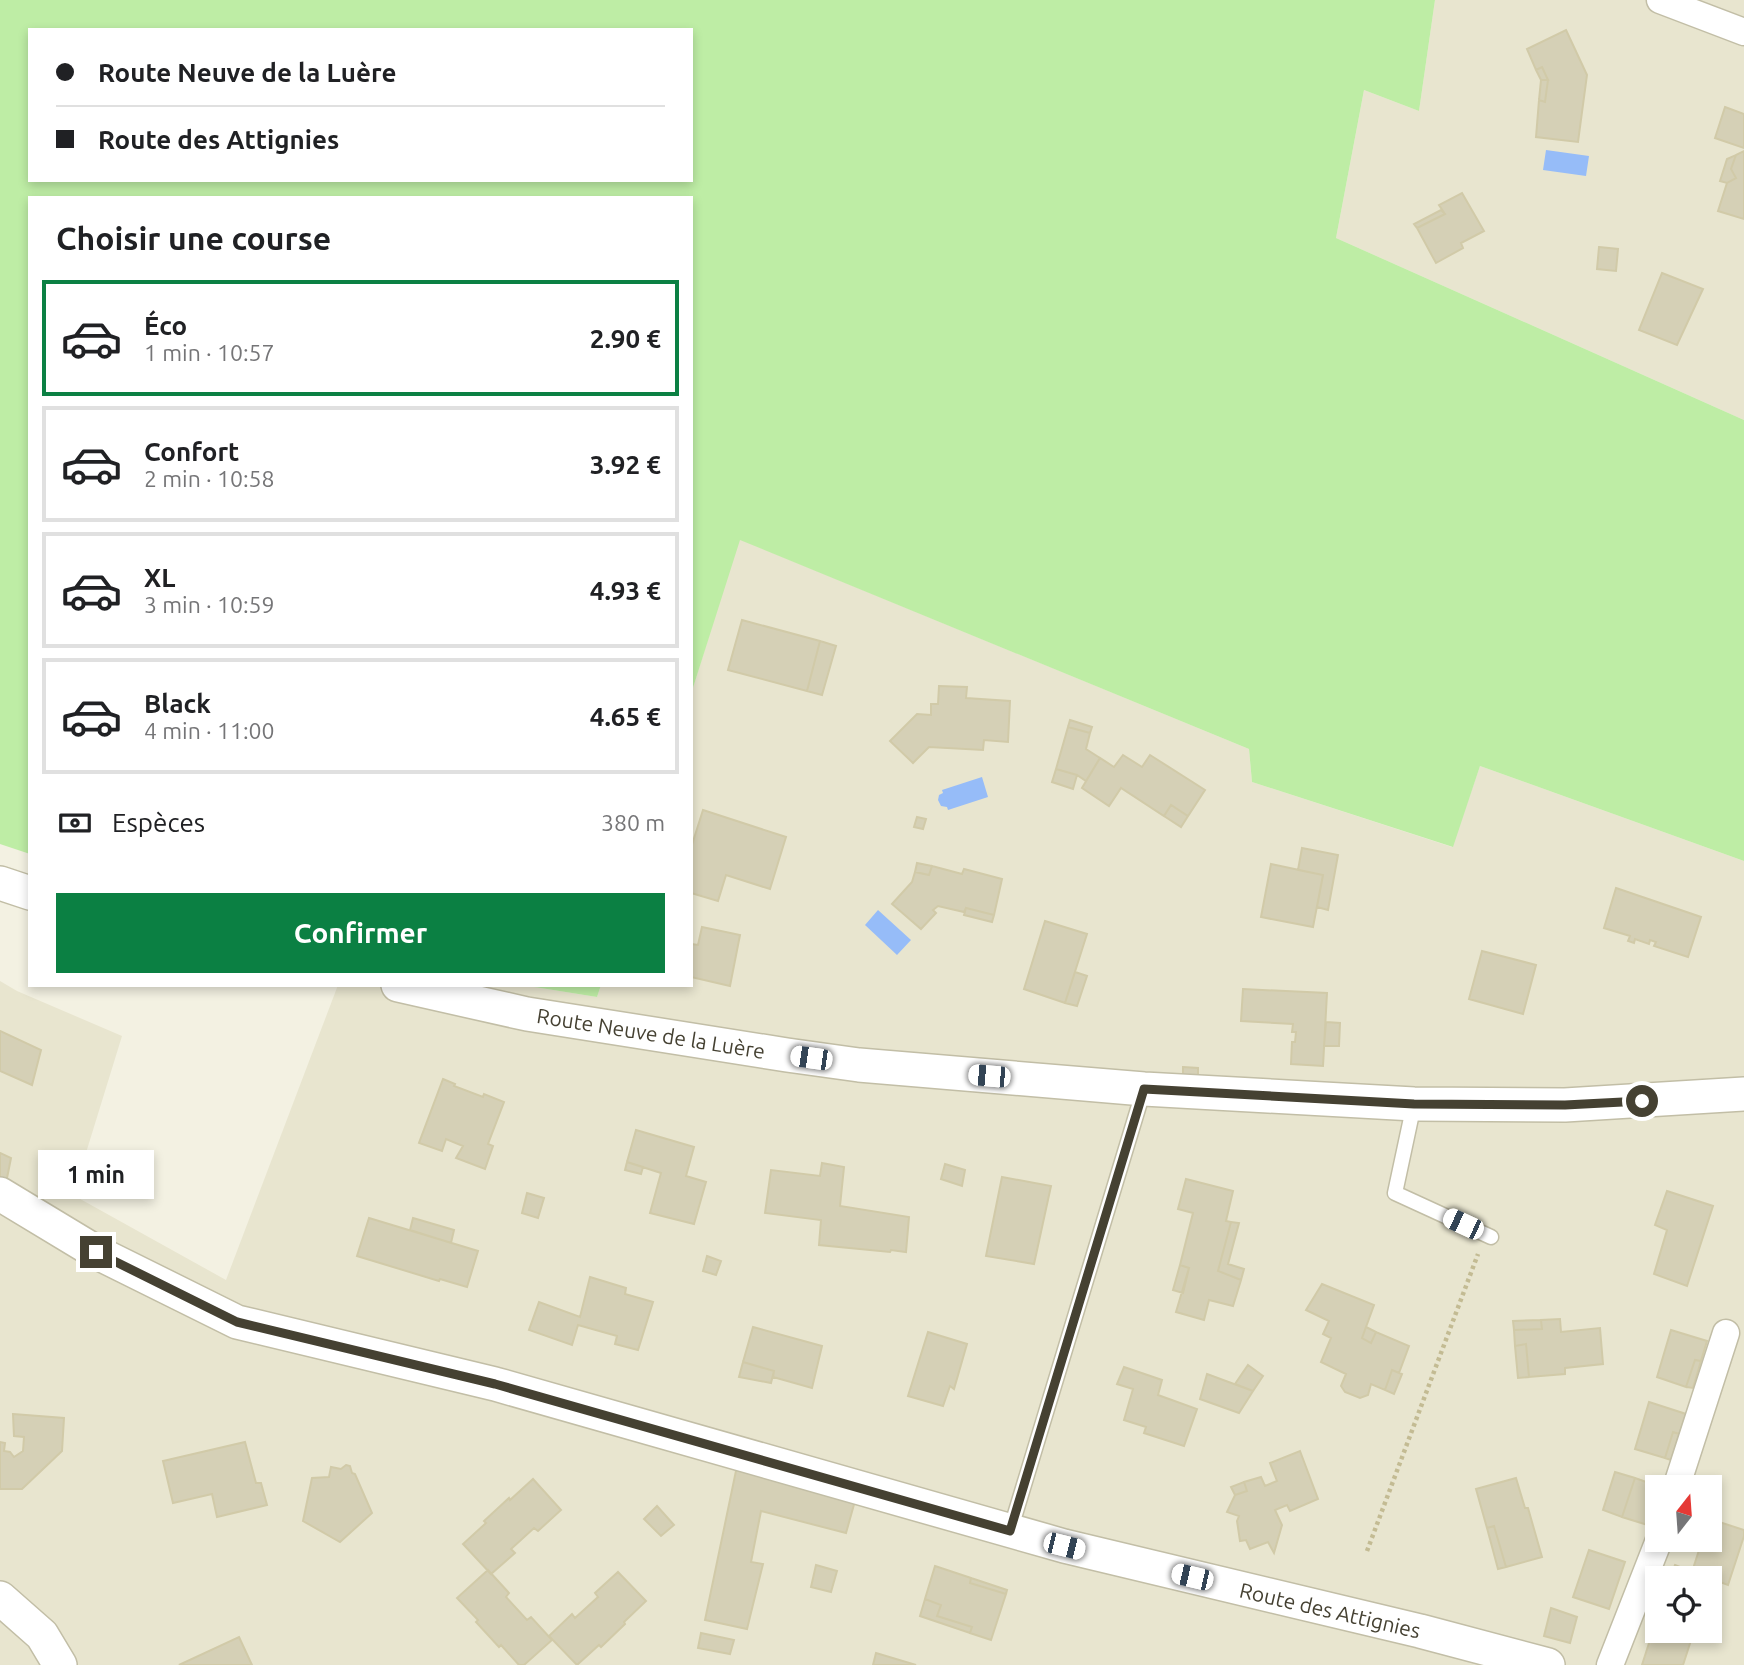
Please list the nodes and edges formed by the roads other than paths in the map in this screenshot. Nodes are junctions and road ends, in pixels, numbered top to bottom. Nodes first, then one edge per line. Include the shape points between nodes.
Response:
1 (1660, 0) edge
2 (1744, 32) edge
3 (0, 883) edge
4 (28, 892) edge
5 (407, 987) edge
6 (1144, 1089) junction
7 (1744, 1094) edge
8 (1414, 1104) junction
9 (0, 1194) edge
10 (1488, 1236) road end
11 (1726, 1333) dead end
12 (1680, 1475) edge
13 (1010, 1531) junction
14 (1654, 1552) edge
15 (0, 1598) edge
16 (60, 1665) edge
17 (1548, 1665) edge
18 (1610, 1665) edge

1 - 2 street
3 - 4 street
5 - 6 street, Route Neuve de la Luère via 527,1014 859,1065
6 - 8 street, Route Neuve de la Luère
6 - 13 lane
7 - 8 street, Route Neuve de la Luère via 1565,1105
8 - 10 lane via 1395,1193
9 - 13 street, Route des Attignies via 96,1252 237,1322 495,1384
11 - 12 street
13 - 17 street, Route des Attignies
14 - 18 street
15 - 16 street via 42,1635

